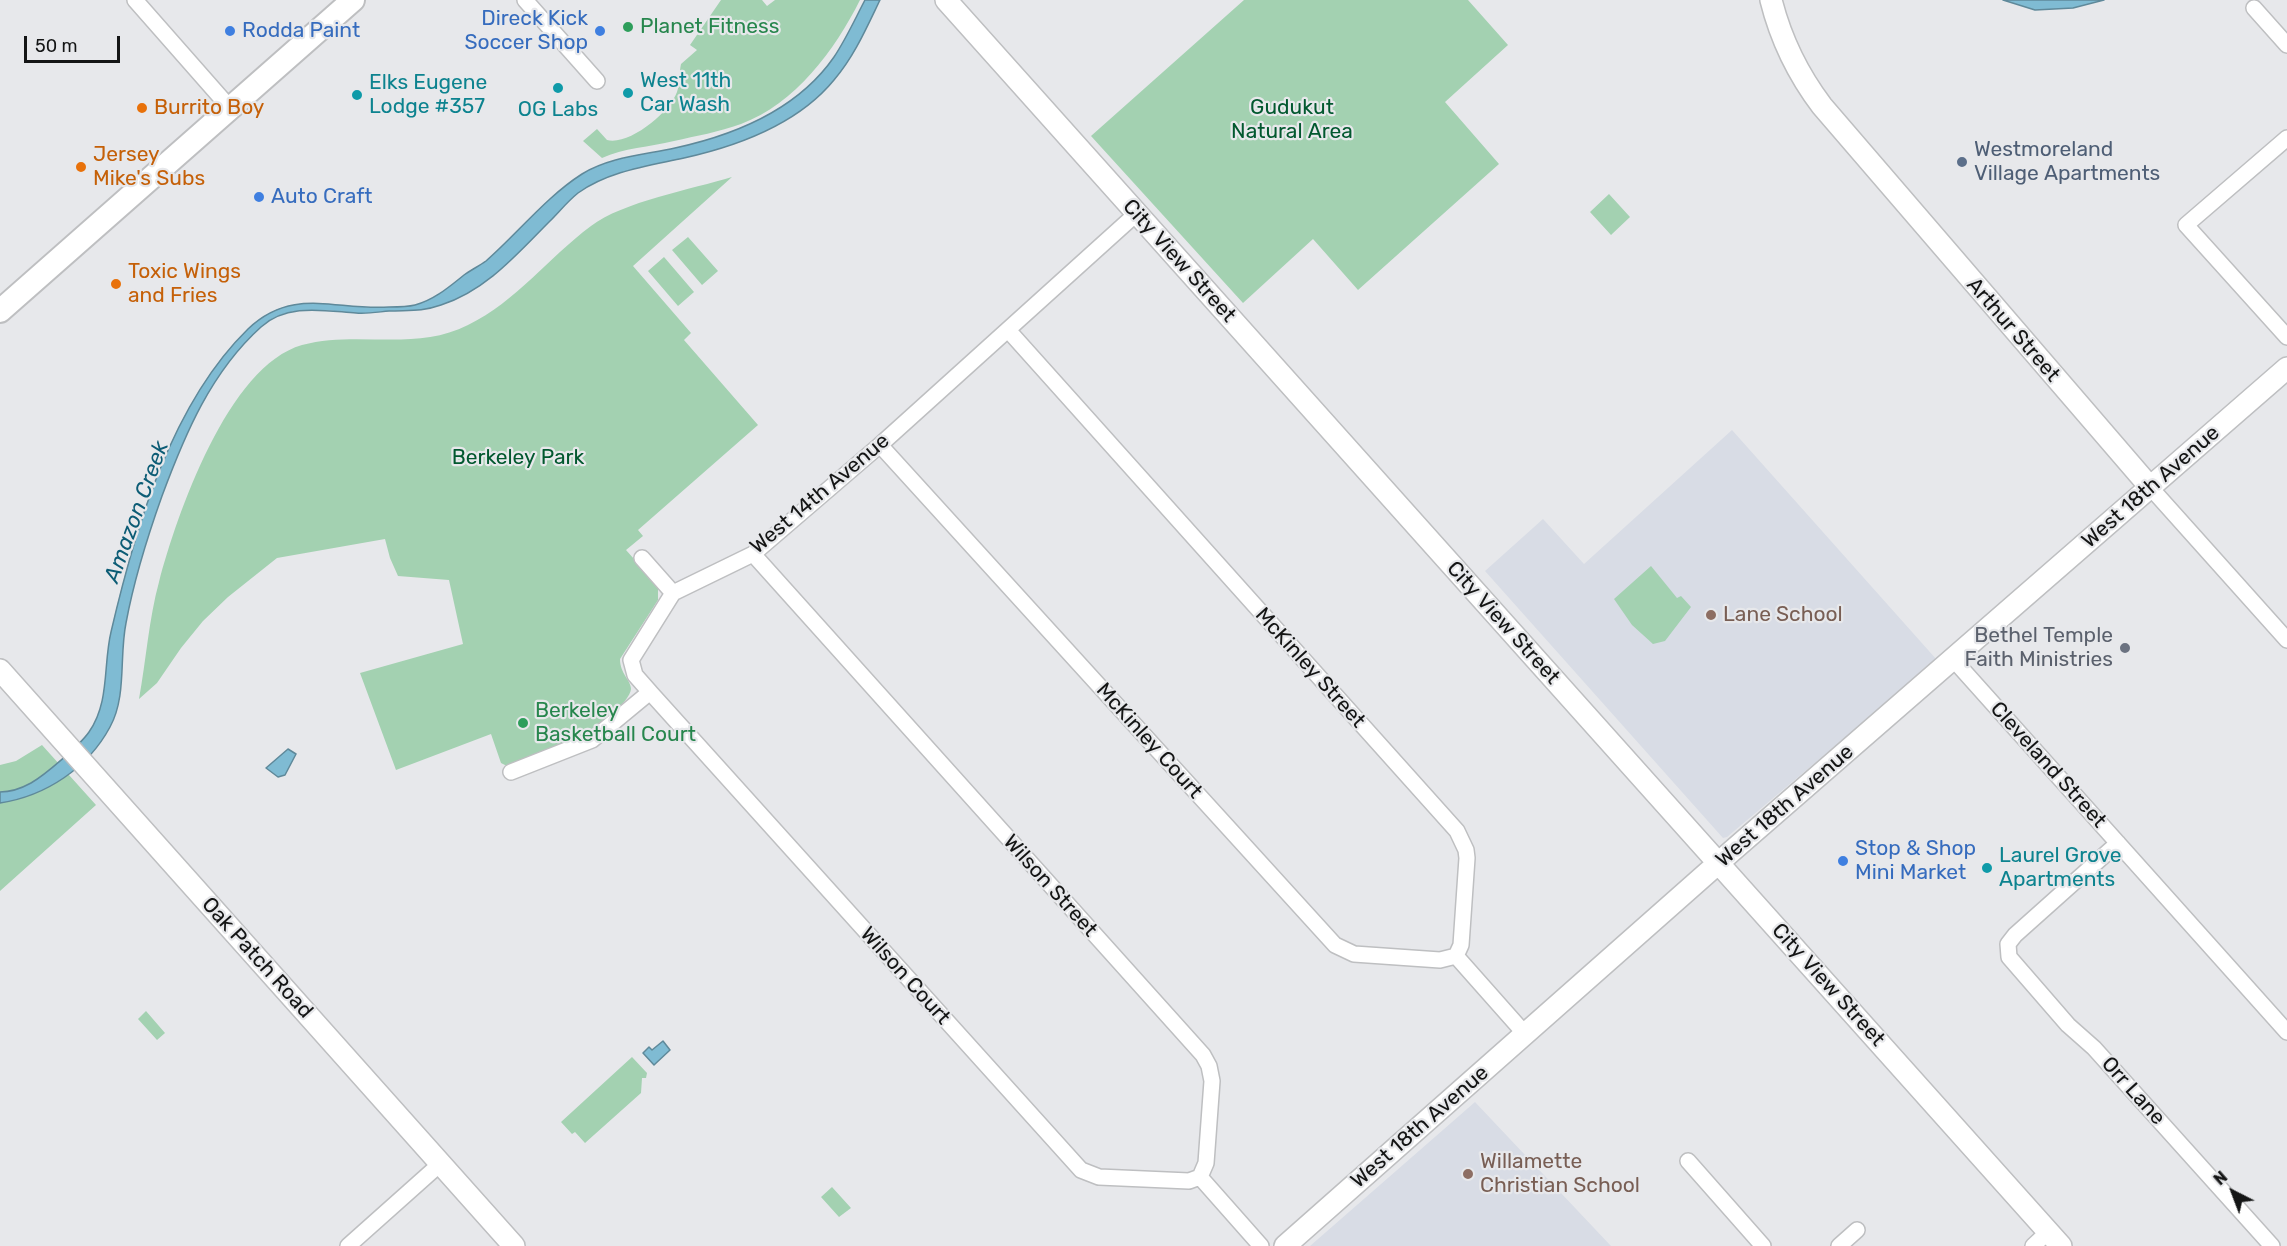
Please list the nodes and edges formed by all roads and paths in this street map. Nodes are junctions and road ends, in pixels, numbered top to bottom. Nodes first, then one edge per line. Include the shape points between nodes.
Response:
1 (135, 0) edge
2 (352, 0) edge
3 (525, 0) edge
4 (946, 0) edge
5 (1771, 0) edge
6 (2254, 8) dead end
7 (2287, 45) edge
8 (597, 81) dead end
9 (230, 108) junction
10 (2287, 138) edge
11 (1137, 214) junction
12 (0, 311) edge
13 (1008, 330) junction
14 (2287, 338) edge
15 (2287, 368) edge
16 (880, 445) junction
17 (2150, 487) junction
18 (753, 554) junction
19 (642, 558) dead end
20 (673, 593) junction
21 (2287, 640) edge
22 (1953, 659) junction
23 (0, 670) edge
24 (650, 692) junction
25 (512, 772) dead end
26 (2118, 843) junction
27 (1719, 863) junction
28 (1456, 956) junction
29 (2287, 1032) edge
30 (1526, 1035) junction
31 (1688, 1161) dead end
32 (440, 1164) junction
33 (1200, 1178) junction
34 (1857, 1230) dead end
35 (2055, 1239) edge
36 (348, 1246) edge
37 (514, 1246) edge
38 (1261, 1246) edge
39 (1285, 1246) edge
40 (1764, 1246) edge
41 (1839, 1246) edge
42 (2033, 1246) edge
43 (2272, 1246) edge

1 - 9 street
2 - 9 main road
3 - 8 street
4 - 11 street, City View Street
5 - 17 street, Arthur Street via 1802,81
6 - 7 street
9 - 12 main road
10 - 14 street via 2186,225
11 - 13 street, West 14th Avenue
11 - 27 street, City View Street
13 - 16 street, West 14th Avenue
13 - 28 street, McKinley Street via 1457,831 1467,858 1461,945
15 - 17 street, West 18th Avenue
16 - 18 street, West 14th Avenue
16 - 28 street, McKinley Court via 1335,945 1354,954 1440,960
17 - 21 street, Arthur Street
17 - 22 street, West 18th Avenue
18 - 20 street, West 14th Avenue
18 - 33 street, Wilson Street via 1203,1055 1212,1081 1206,1163
19 - 20 street
20 - 24 street via 631,660 635,675
22 - 26 street, Cleveland Street
22 - 27 street, West 18th Avenue
23 - 32 street, Oak Patch Road
24 - 25 street via 592,740
24 - 33 street, Wilson Court via 1081,1170 1099,1177 1189,1181
26 - 29 street, Cleveland Street
26 - 43 street, Orr Lane via 2015,935 2007,949 2013,965 2094,1048
27 - 30 street, West 18th Avenue
27 - 35 street, City View Street
28 - 30 street
30 - 39 street, West 18th Avenue
31 - 40 street
32 - 36 street
32 - 37 street, Oak Patch Road
33 - 38 street
34 - 41 street
35 - 42 street

